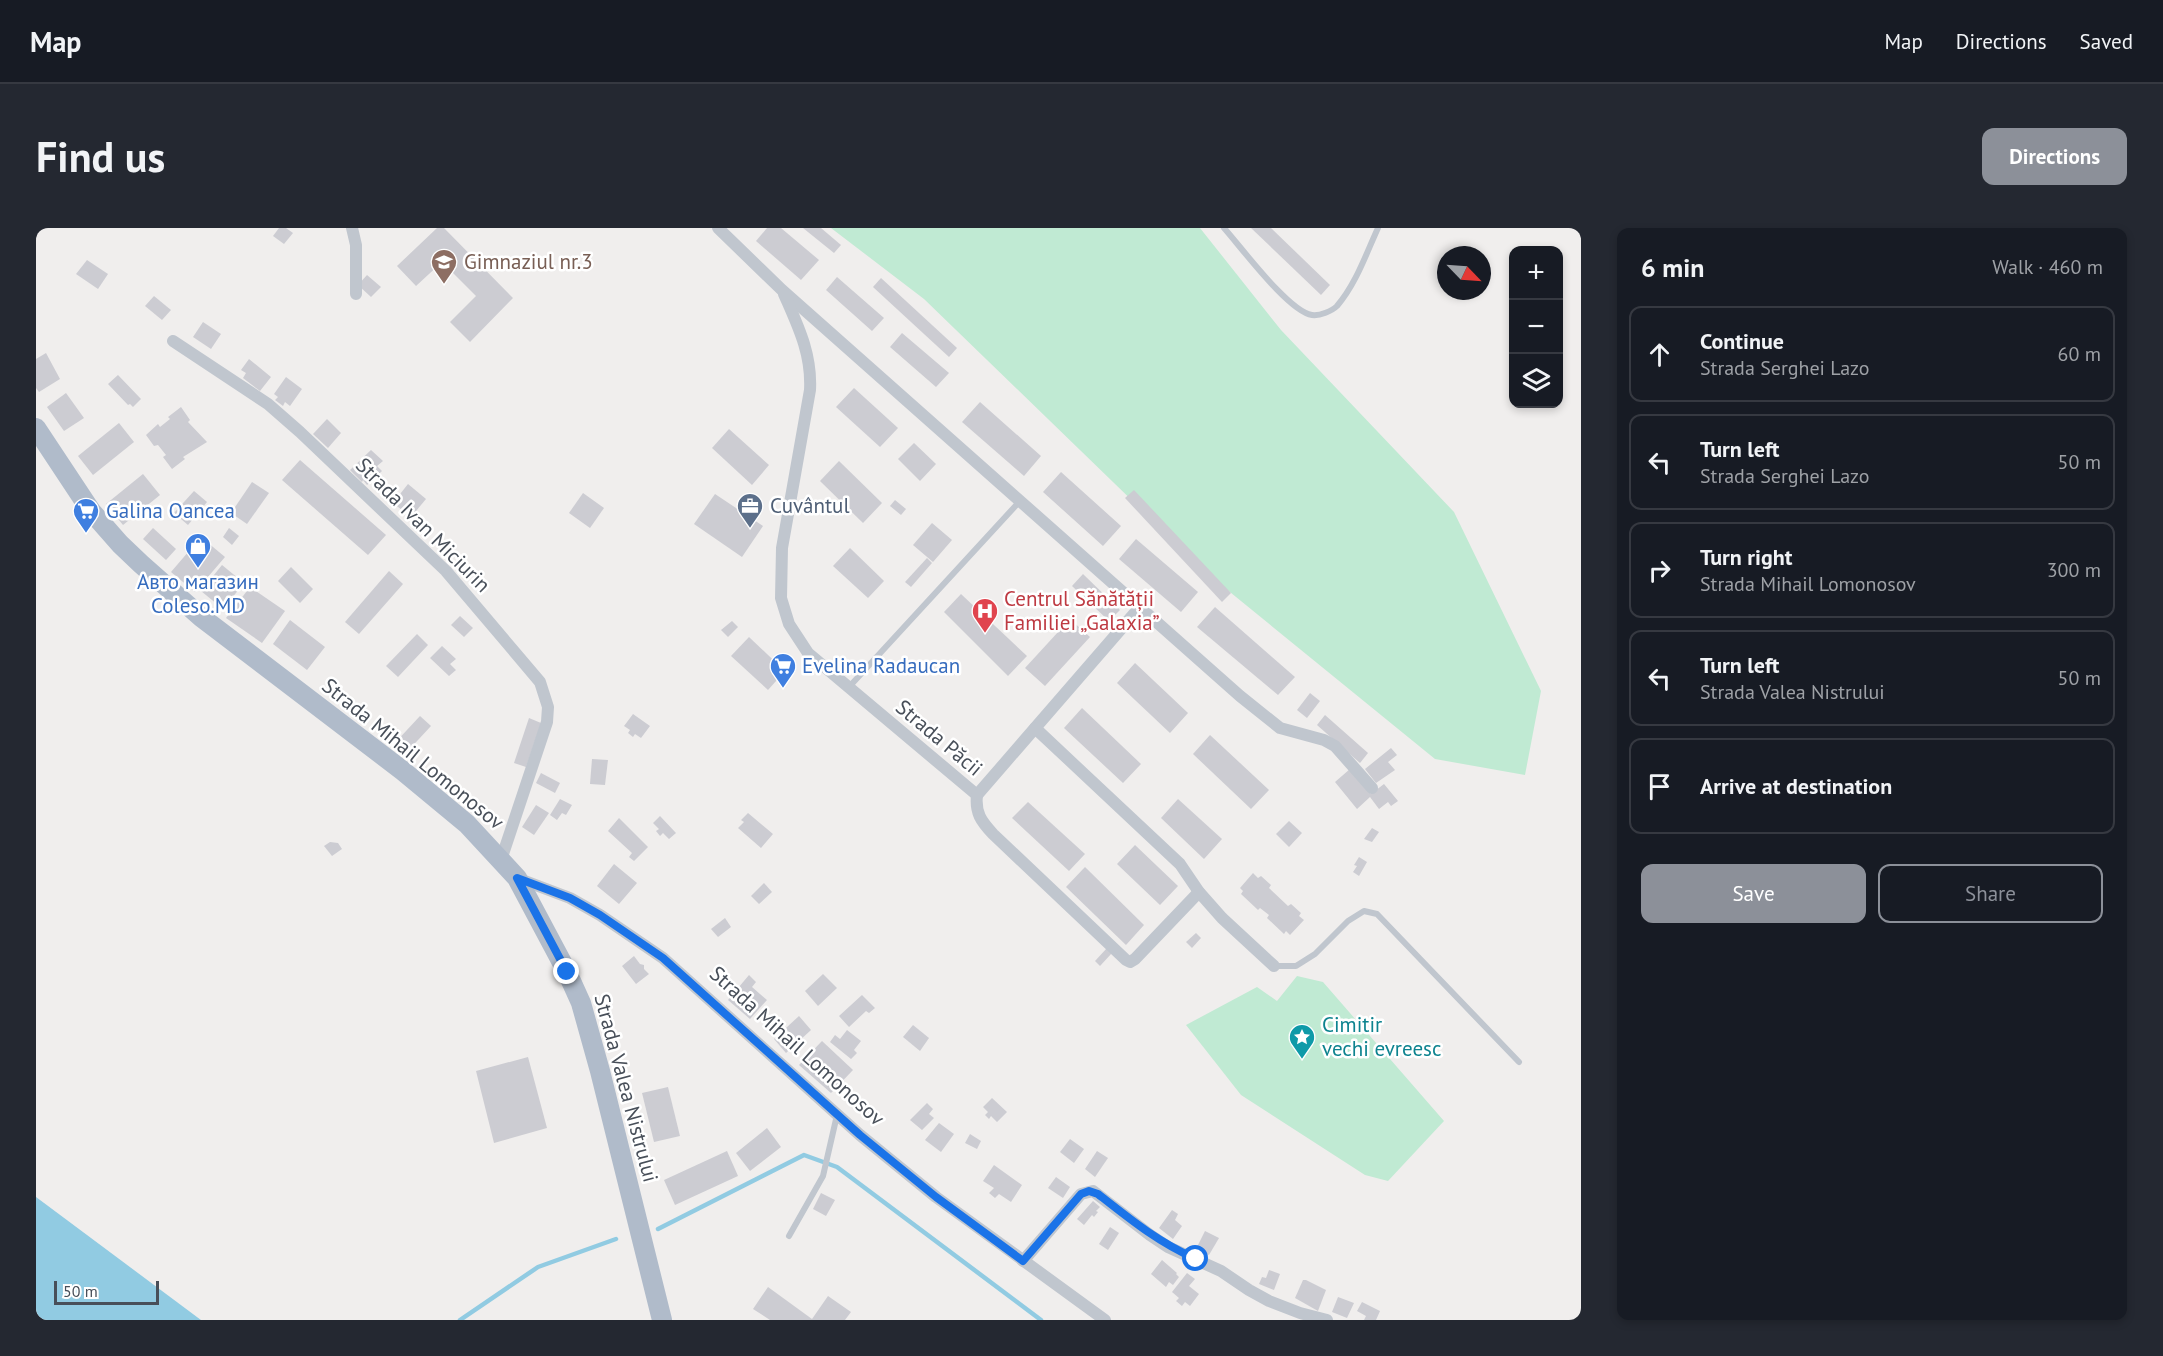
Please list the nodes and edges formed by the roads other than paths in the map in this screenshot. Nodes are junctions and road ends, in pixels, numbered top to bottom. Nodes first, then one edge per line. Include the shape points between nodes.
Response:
1 (352, 228) edge
2 (718, 228) edge
3 (1224, 228) edge
4 (1378, 228) edge
5 (782, 290) junction
6 (356, 294) dead end
7 (173, 341) dead end
8 (36, 428) edge
9 (1020, 501) junction
10 (1140, 607) junction
11 (849, 687) junction
12 (1035, 729) junction
13 (1372, 788) dead end
14 (977, 795) junction
15 (501, 860) junction
16 (517, 878) junction
17 (1199, 892) junction
18 (1274, 966) joint
19 (1519, 1062) dead end
20 (837, 1114) junction
21 (789, 1236) dead end
22 (1023, 1261) junction
23 (662, 1320) edge
24 (1105, 1320) edge
25 (1327, 1320) edge

1 - 6 street
2 - 5 street, Strada Păcii
3 - 4 lane via 1277,290 1311,315 1336,308 1351,286
5 - 9 street, Strada Păcii
5 - 11 street, Strada Păcii via 805,341 811,372 782,548 781,598 789,624 808,653
7 - 15 street, Strada Ivan Miciurin via 268,404 300,432 446,571 540,682 548,707 547,722
8 - 15 main road, Strada Mihail Lomonosov via 91,511 141,564 194,611 467,824
9 - 10 street, Strada Păcii
9 - 11 lane
10 - 12 street, Strada Păcii
10 - 13 street, Strada Păcii via 1280,728 1335,746
11 - 14 street, Strada Păcii
12 - 14 street, Strada Păcii
12 - 17 street via 1180,864
14 - 17 street, Strada Păcii via 979,818 993,834 1130,962
15 - 16 main road, Strada Mihail Lomonosov
16 - 20 street, Strada Mihail Lomonosov via 570,898 663,958
16 - 23 main road, Strada Valea Nistrului via 581,1003
17 - 18 street
18 - 19 lane via 1296,966 1315,954 1347,921 1364,911 1377,914
20 - 21 lane via 823,1176
20 - 22 street, Strada Mihail Lomonosov via 927,1190
22 - 24 street, Strada Mihail Lomonosov
22 - 25 street via 1081,1194 1093,1191 1168,1247 1221,1271 1269,1301

